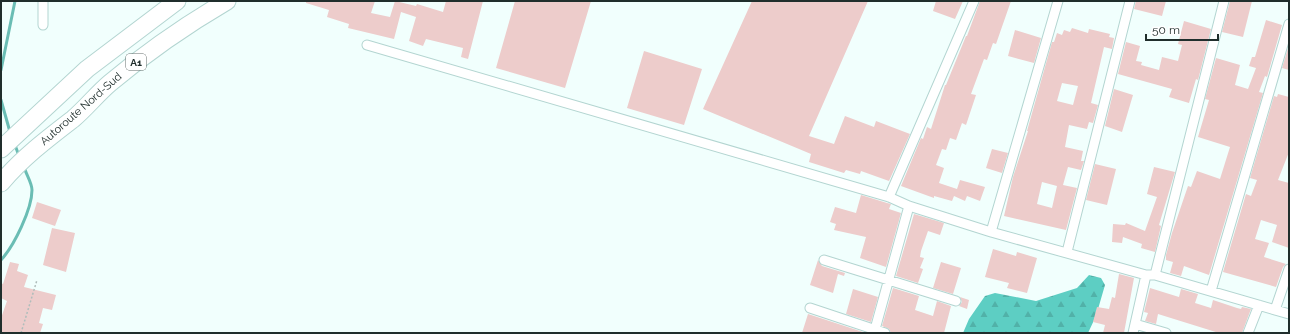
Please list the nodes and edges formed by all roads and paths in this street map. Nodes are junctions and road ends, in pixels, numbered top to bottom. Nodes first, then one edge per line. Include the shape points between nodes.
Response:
1 (43, 1) edge
2 (176, 1) edge
3 (227, 1) edge
4 (974, 1) edge
5 (1058, 1) edge
6 (1130, 1) edge
7 (1224, 1) edge
8 (1289, 24) edge
9 (43, 25) dead end
10 (367, 45) dead end
11 (2, 148) edge
12 (1, 183) edge
13 (890, 197) junction
14 (909, 206) junction
15 (991, 232) junction
16 (1067, 252) junction
17 (824, 260) dead end
18 (1289, 269) edge
19 (1146, 275) junction
20 (1155, 275) junction
21 (37, 280) dead end
22 (889, 280) junction
23 (1212, 291) junction
24 (956, 301) dead end
25 (1259, 305) junction
26 (810, 308) dead end
27 (1275, 310) junction
28 (1289, 314) edge
29 (1134, 329) edge
30 (874, 331) edge
31 (21, 333) edge
32 (885, 333) edge
33 (1166, 333) edge
34 (1248, 333) edge

1 - 9 street
2 - 11 highway, A1 via 88,69
3 - 12 highway, Autoroute Nord-Sud / A1 via 150,50 109,84 74,118 17,164
4 - 13 street
5 - 15 street
6 - 16 street
7 - 20 street
8 - 23 street
10 - 13 street
13 - 14 street
14 - 15 street
14 - 22 street
15 - 16 street
16 - 19 street
17 - 22 street
18 - 27 street
19 - 20 street
19 - 29 street
20 - 23 street
21 - 31 path
22 - 24 street
22 - 30 street
23 - 25 street
25 - 27 street
25 - 34 street
26 - 30 street
27 - 28 street
29 - 33 street
30 - 32 street

